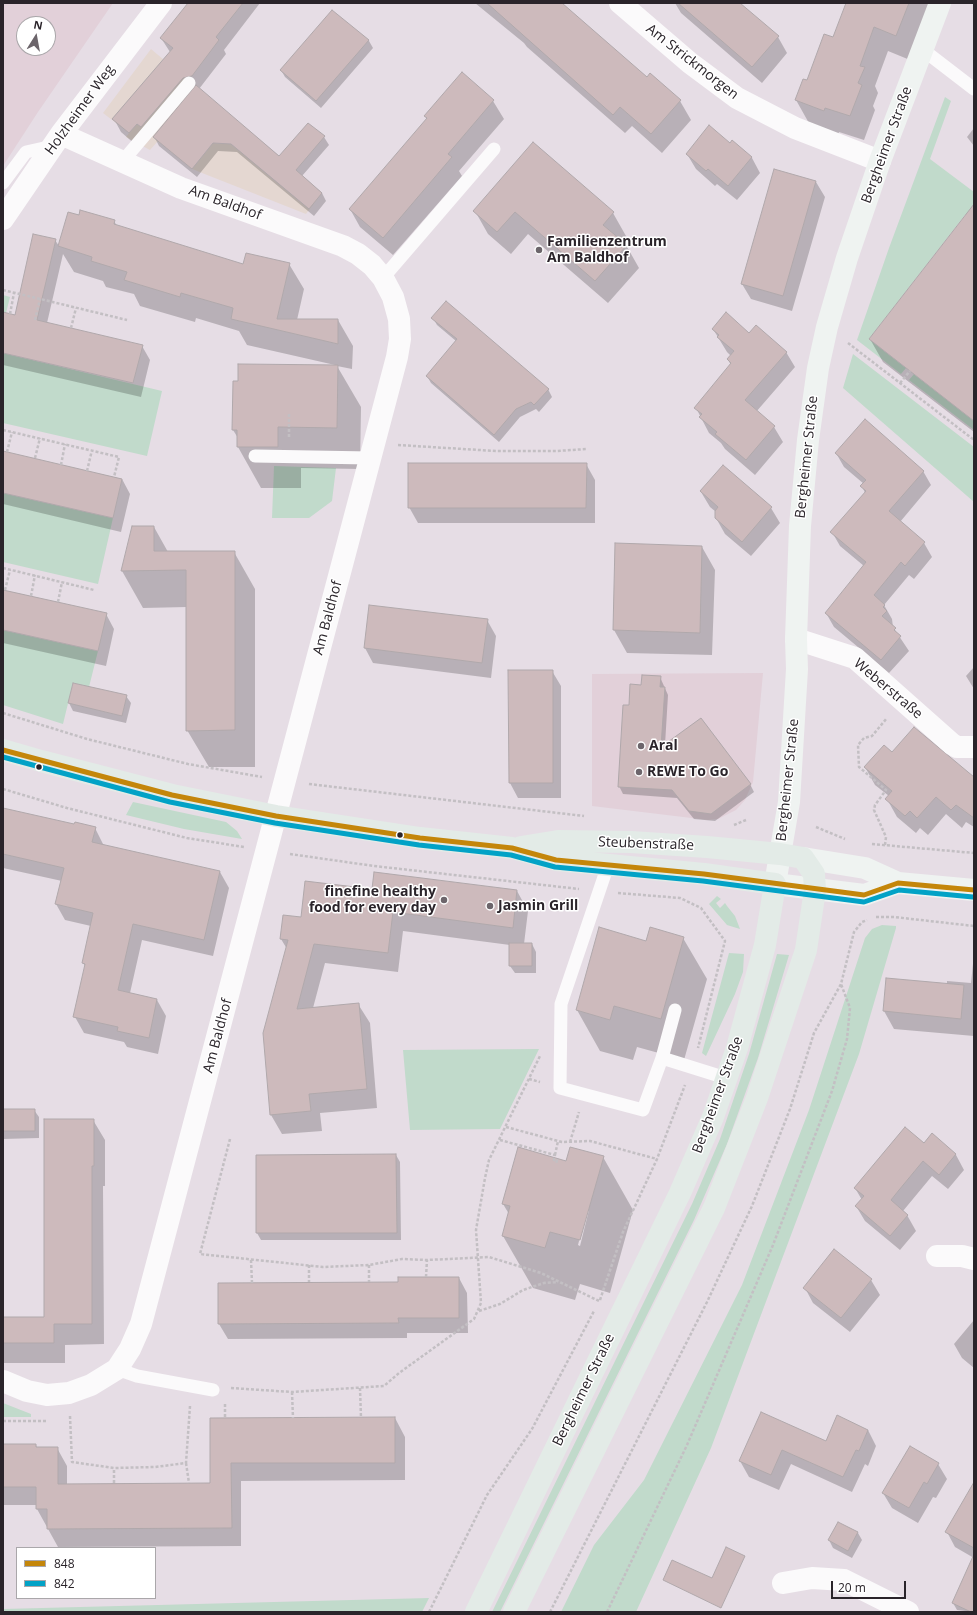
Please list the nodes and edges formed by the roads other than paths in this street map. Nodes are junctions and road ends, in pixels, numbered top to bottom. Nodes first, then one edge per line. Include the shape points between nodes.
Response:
1 (161, 3) edge
2 (620, 3) edge
3 (940, 3) edge
4 (922, 49) junction
5 (189, 83) dead end
6 (974, 89) edge
7 (57, 140) junction
8 (494, 149) dead end
9 (880, 161) junction
10 (122, 162) junction
11 (3, 183) edge
12 (3, 219) edge
13 (383, 278) junction
14 (372, 451) junction
15 (255, 456) dead end
16 (796, 639) junction
17 (974, 747) edge
18 (3, 750) edge
19 (276, 816) junction
20 (512, 848) junction
21 (780, 854) junction
22 (803, 858) junction
23 (608, 865) junction
24 (898, 883) junction
25 (775, 884) junction
26 (815, 890) junction
27 (974, 890) edge
28 (675, 1010) dead end
29 (662, 1058) junction
30 (726, 1078) junction
31 (937, 1256) dead end
32 (974, 1259) edge
33 (117, 1369) junction
34 (3, 1381) edge
35 (213, 1390) road end
36 (783, 1583) dead end
37 (476, 1612) edge
38 (514, 1612) edge
39 (908, 1612) edge

1 - 7 street, Holzheimer Weg
2 - 9 street, Am Strickmorgen via 690,63 737,98 795,128
3 - 4 main road, Bergheimer Straße
4 - 6 lane
4 - 9 main road, Bergheimer Straße
5 - 10 lane
7 - 10 street, Am Baldhof
7 - 11 lane via 26,152
7 - 12 street, Holzheimer Weg
8 - 13 lane
9 - 16 main road, Bergheimer Straße via 847,258 818,368 804,470
10 - 13 street, Am Baldhof via 181,188 343,246 372,265
13 - 14 street, Am Baldhof via 393,297 399,319 400,339
14 - 15 lane
14 - 19 street, Am Baldhof
16 - 17 street, Weberstraße via 855,658 952,744 957,747
16 - 21 main road, Bergheimer Straße via 798,669 789,802
18 - 19 main road, Steubenstraße via 172,795
19 - 20 main road, Steubenstraße via 420,838
19 - 33 street, Am Baldhof via 141,1324 130,1349
20 - 21 main road, Steubenstraße via 558,841 631,842
20 - 23 main road, Steubenstraße via 556,860
21 - 22 main road
21 - 25 main road, Bergheimer Straße
22 - 24 main road via 865,868
22 - 26 main road, Bergheimer Straße via 814,874
23 - 25 main road, Steubenstraße
23 - 29 lane via 561,1004 560,1088 643,1110
24 - 26 main road via 864,895
24 - 27 main road
25 - 26 main road
25 - 30 main road, Bergheimer Straße via 765,945 737,1048
26 - 38 main road, Bergheimer Straße via 804,956 758,1098 714,1208
28 - 29 lane
29 - 30 lane
30 - 37 main road, Bergheimer Straße via 713,1117 680,1193
31 - 32 street via 962,1256
33 - 34 street, Am Baldhof via 92,1384 69,1393 47,1395
33 - 35 lane via 137,1376
36 - 39 street via 812,1578 844,1580

